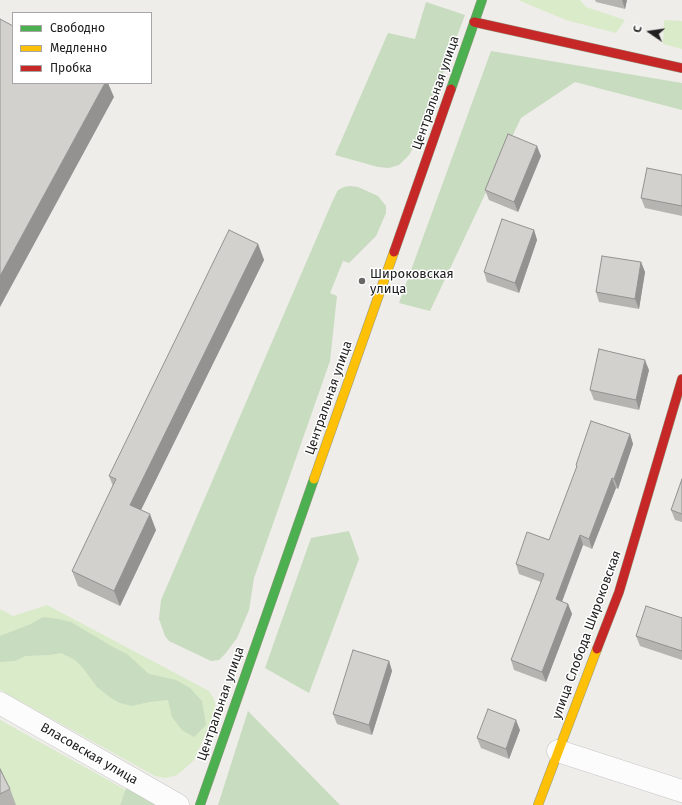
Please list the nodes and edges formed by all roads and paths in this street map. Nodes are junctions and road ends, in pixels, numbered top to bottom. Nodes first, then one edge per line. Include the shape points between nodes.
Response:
1 (482, 0) edge
2 (474, 22) junction
3 (682, 68) edge
4 (682, 379) edge
5 (0, 703) edge
6 (558, 751) junction
7 (682, 791) edge
8 (178, 805) edge
9 (200, 805) edge
10 (538, 805) edge

1 - 2 street, Центральная улица
2 - 3 street
2 - 9 street, Центральная улица
4 - 6 street, улица Слобода Широковская via 619,592
5 - 8 street, Власовская улица
6 - 7 street
6 - 10 street, улица Слобода Широковская

